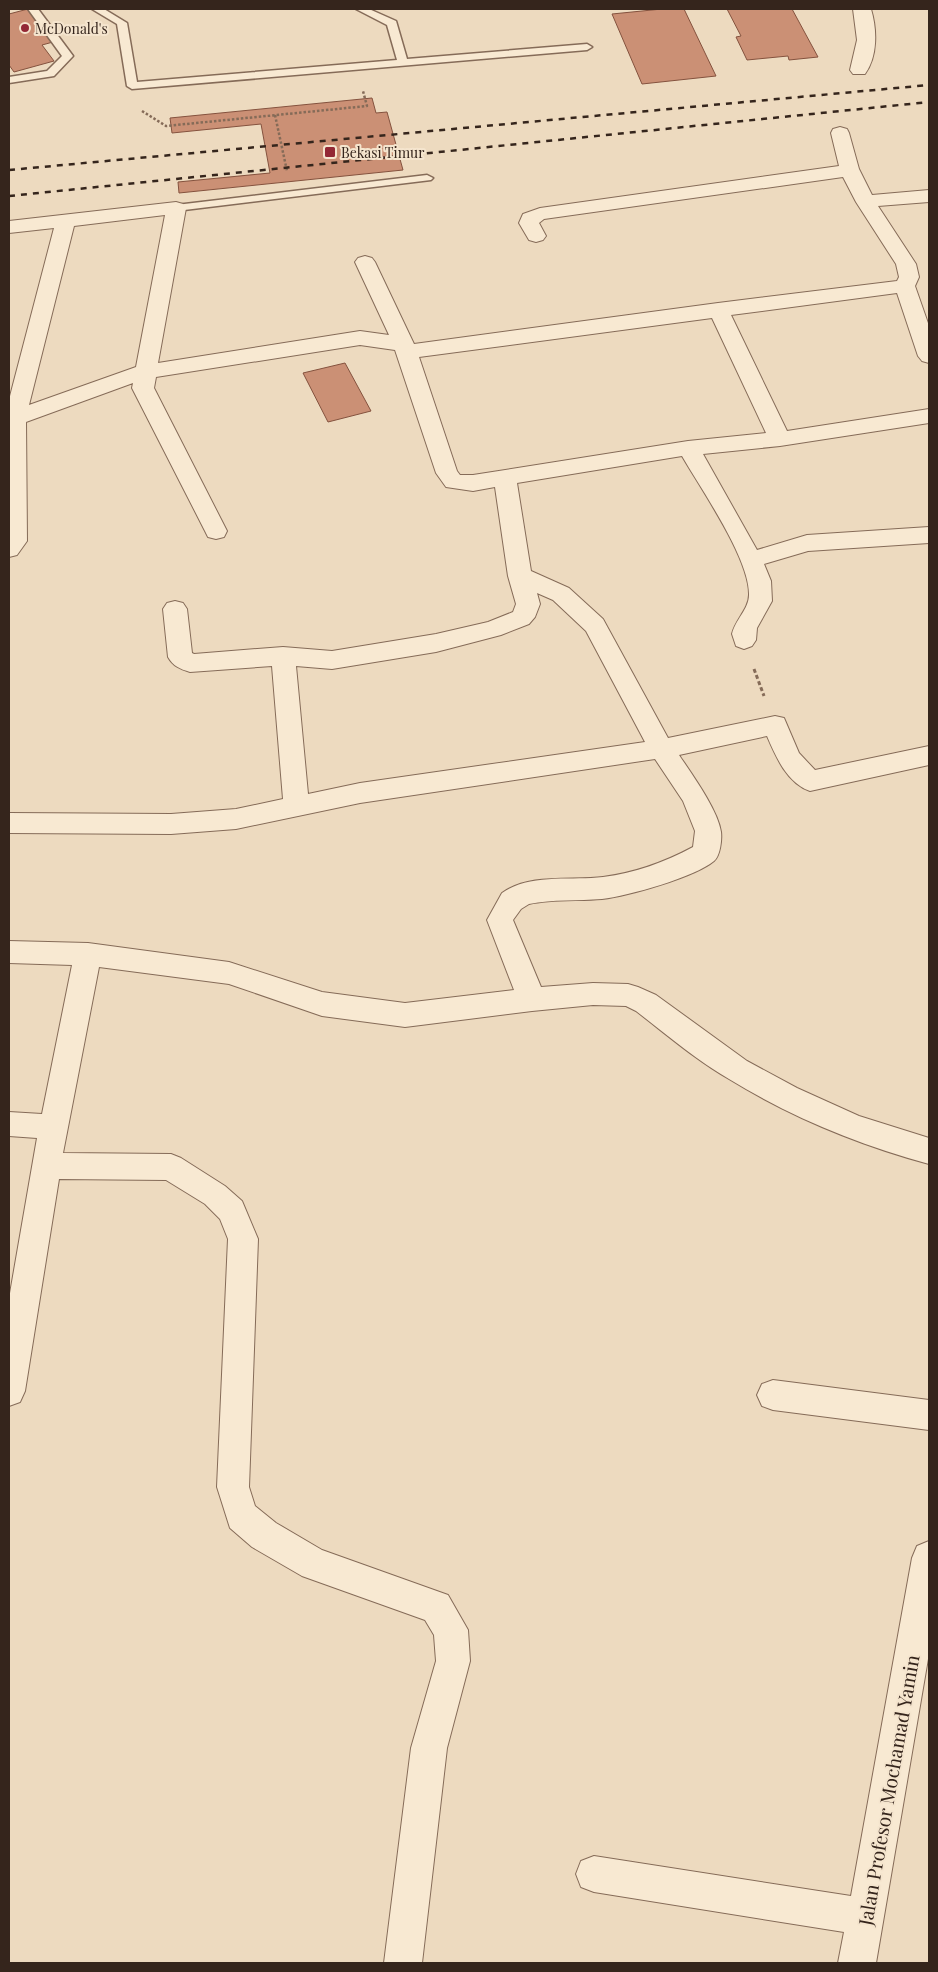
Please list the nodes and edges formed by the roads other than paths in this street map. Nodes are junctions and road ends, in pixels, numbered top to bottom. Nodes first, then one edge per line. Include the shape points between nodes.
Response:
1 (33, 9) edge
2 (97, 9) edge
3 (361, 9) edge
4 (862, 9) edge
5 (587, 47) dead end
6 (403, 63) junction
7 (859, 70) dead end
8 (9, 80) edge
9 (840, 133) dead end
10 (849, 170) junction
11 (427, 178) dead end
12 (929, 196) edge
13 (866, 201) junction
14 (176, 208) junction
15 (65, 222) junction
16 (9, 227) edge
17 (536, 236) dead end
18 (365, 262) dead end
19 (905, 286) junction
20 (718, 310) junction
21 (405, 348) junction
22 (929, 356) edge
23 (144, 372) junction
24 (929, 416) edge
25 (12, 419) edge
26 (780, 439) junction
27 (688, 448) junction
28 (505, 478) junction
29 (216, 531) dead end
30 (929, 535) edge
31 (9, 549) edge
32 (751, 560) junction
33 (520, 576) junction
34 (175, 608) dead end
35 (744, 640) road end
36 (283, 656) junction
37 (661, 749) junction
38 (929, 756) edge
39 (296, 805) junction
40 (9, 823) edge
41 (9, 952) edge
42 (88, 954) junction
43 (532, 999) junction
44 (9, 1124) edge
45 (54, 1126) junction
46 (929, 1151) edge
47 (46, 1166) junction
48 (9, 1391) edge
49 (774, 1395) dead end
50 (929, 1415) edge
51 (929, 1558) edge
52 (594, 1874) dead end
53 (865, 1917) junction
54 (403, 1963) edge
55 (856, 1963) edge

1 - 8 lane via 68,56 50,74
2 - 6 lane via 122,22 132,86
3 - 6 lane via 392,23
4 - 7 street via 867,48
5 - 6 lane
9 - 10 street
10 - 13 street
10 - 17 street via 536,215 530,218 529,223
11 - 14 lane
12 - 13 street
13 - 19 street via 906,264 909,277
14 - 15 street
14 - 23 street
15 - 16 street
15 - 25 street
18 - 21 street
19 - 20 street
19 - 22 street
20 - 21 street via 529,337
20 - 26 street
21 - 23 street via 360,338
21 - 28 street via 447,473 454,482
23 - 25 street
23 - 29 street via 142,388
24 - 26 street
25 - 31 street via 16,541
26 - 27 street
27 - 28 street
27 - 32 street
28 - 33 street
30 - 32 street via 807,543
32 - 35 street via 761,596 744,627
33 - 36 street via 528,604 526,611 521,618 492,629 436,643 332,660
33 - 37 street via 561,594 595,625
34 - 36 street via 180,657 190,663
36 - 39 street
37 - 38 street via 775,725 789,758 810,781
37 - 39 street via 360,792
37 - 43 street via 698,806 708,831 706,854 681,867 604,888 544,891 518,897 507,906 500,920
39 - 40 street via 236,819 171,824
41 - 42 street
42 - 43 street via 229,973 322,1004 405,1015
42 - 45 street
43 - 46 street via 628,995 646,1003 737,1070 787,1097 852,1127
44 - 45 street
45 - 47 street
47 - 48 street
47 - 54 street via 171,1167 215,1195 231,1210 243,1239 233,1487 242,1516 264,1535 314,1564 436,1607 451,1630 453,1661 429,1748
49 - 50 street
51 - 53 street, Jalan Profesor Mochamad Yamin
52 - 53 street
53 - 55 street, Jalan Profesor Mochamad Yamin

